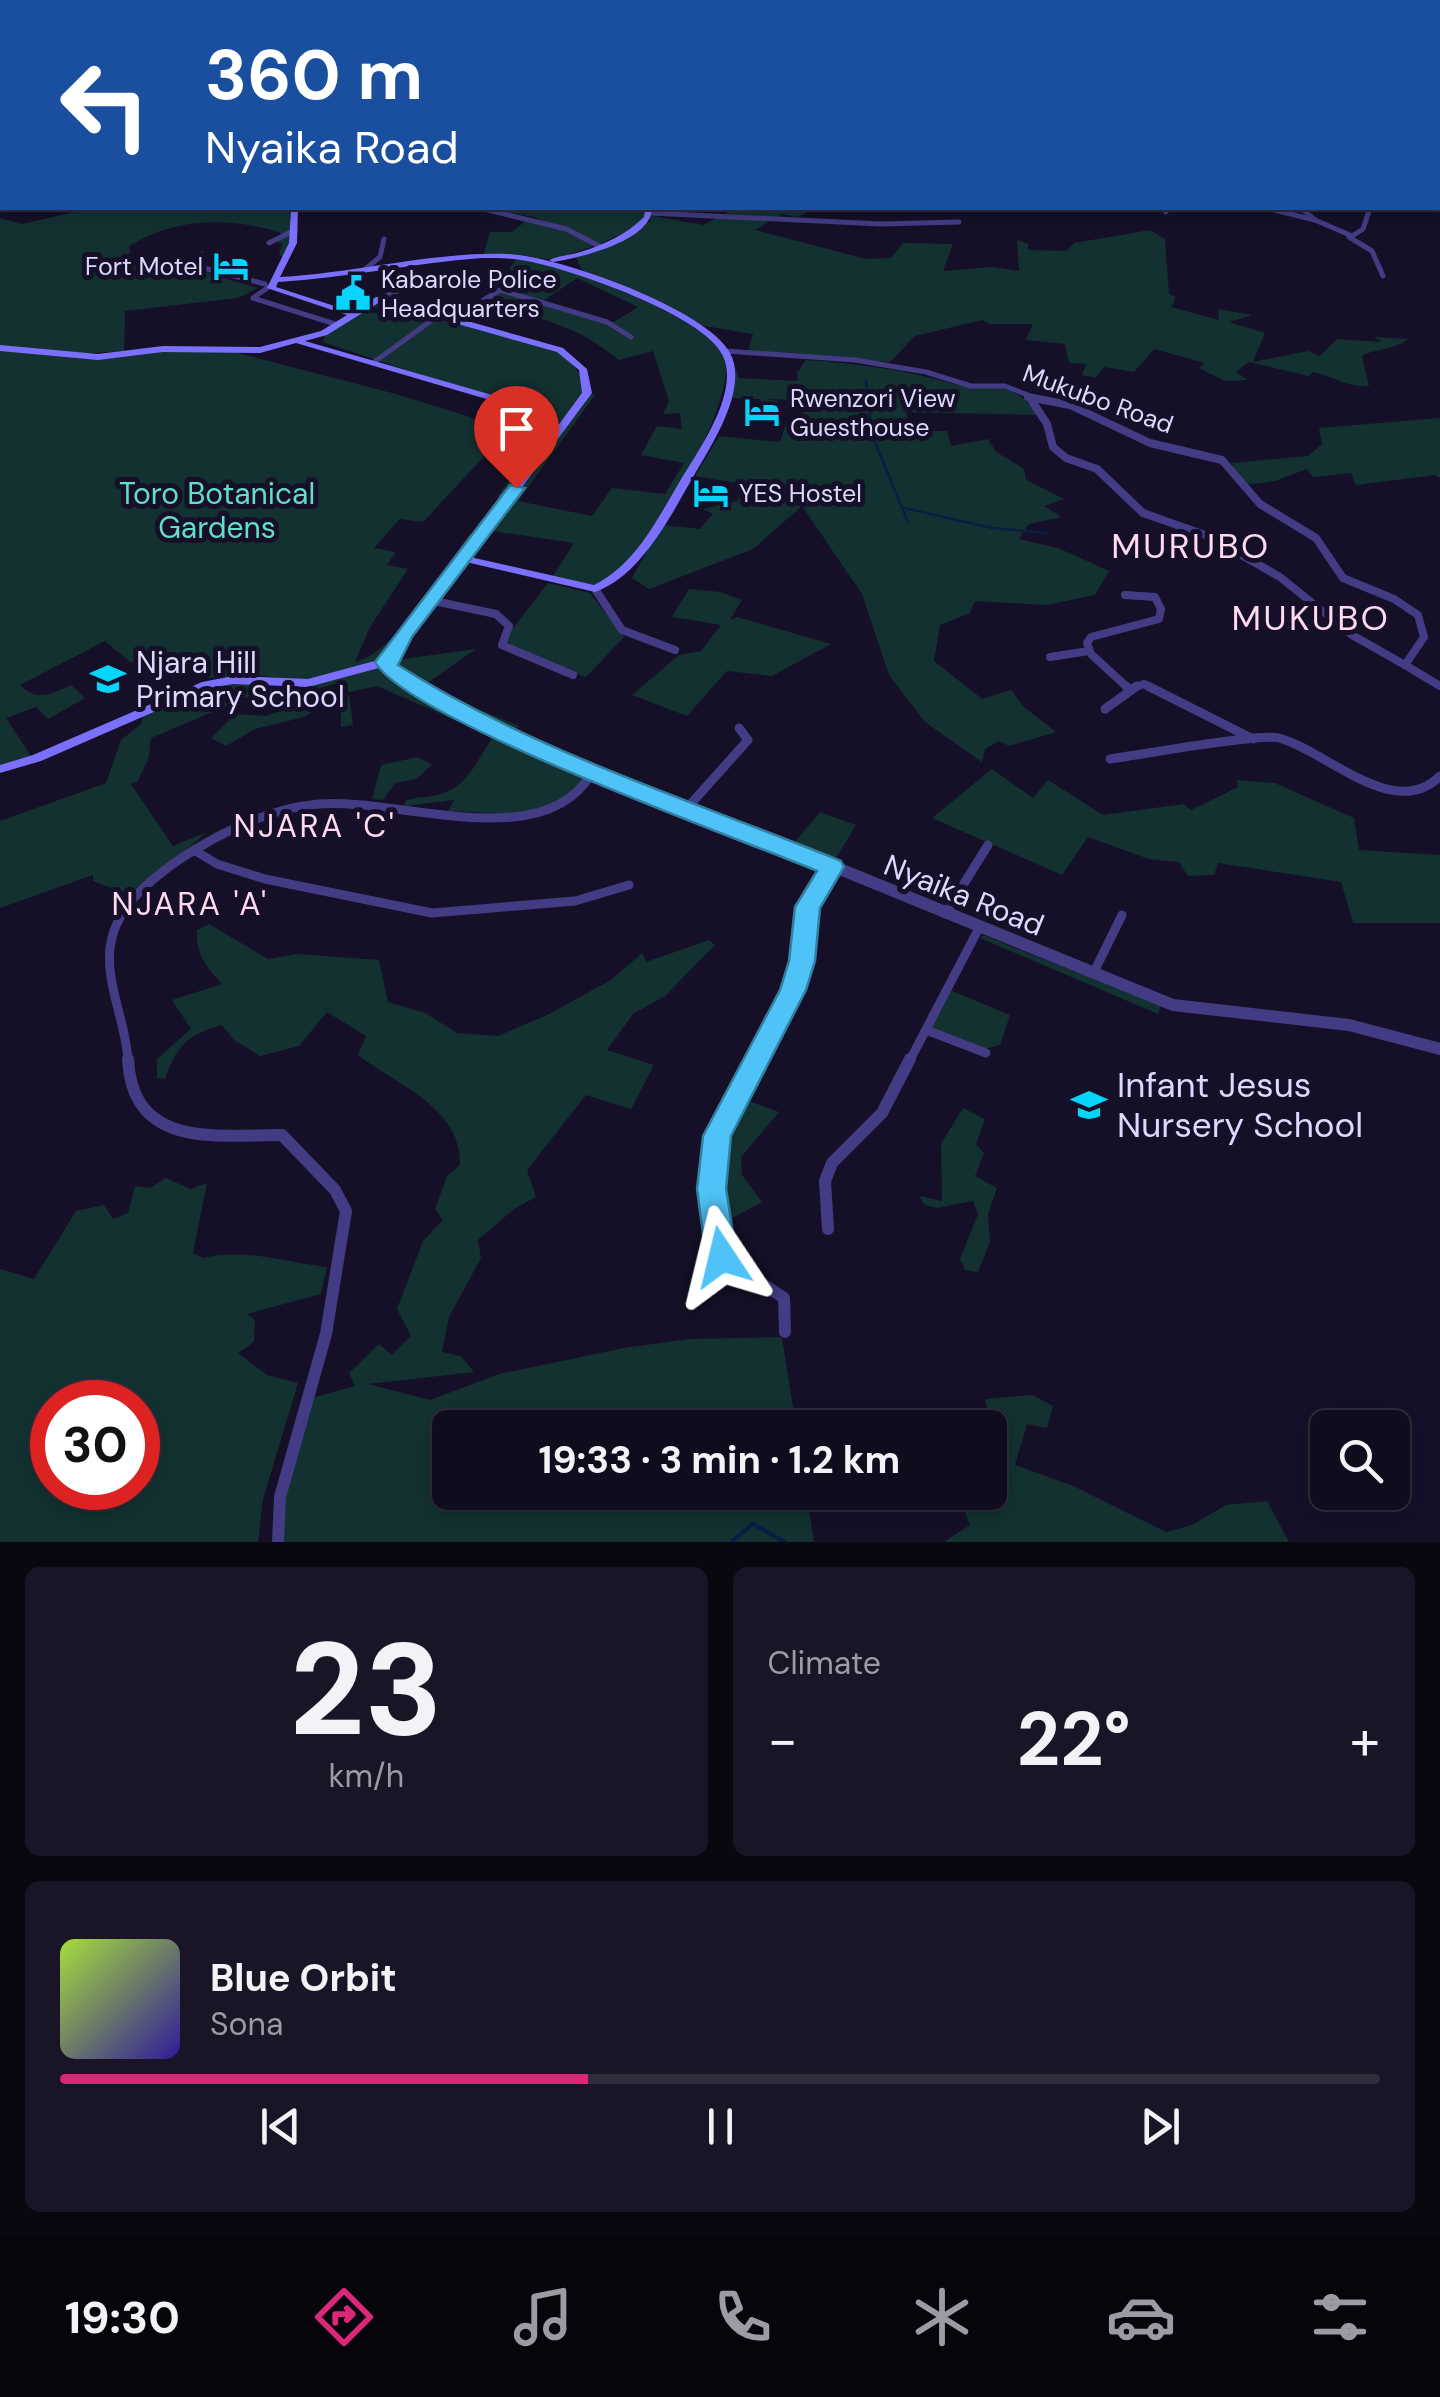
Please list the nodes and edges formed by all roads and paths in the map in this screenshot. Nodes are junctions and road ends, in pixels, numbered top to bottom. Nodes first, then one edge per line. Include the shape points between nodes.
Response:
1 (294, 210) edge
2 (489, 210) edge
3 (649, 210) edge
4 (778, 210) edge
5 (1274, 210) edge
6 (1304, 210) edge
7 (1369, 210) edge
8 (802, 218) junction
9 (1315, 220) junction
10 (959, 222) dead end
11 (295, 230) junction
12 (1347, 235) junction
13 (384, 239) dead end
14 (269, 242) dead end
15 (599, 246) junction
16 (202, 254) dead end
17 (571, 258) junction
18 (550, 261) junction
19 (574, 271) junction
20 (358, 275) junction
21 (1383, 276) dead end
22 (275, 282) junction
23 (474, 284) dead end
24 (379, 299) junction
25 (352, 314) junction
26 (439, 315) junction
27 (453, 319) junction
28 (335, 324) junction
29 (324, 332) junction
30 (632, 337) dead end
31 (298, 342) junction
32 (323, 346) junction
33 (0, 348) edge
34 (726, 351) junction
35 (374, 362) junction
36 (1030, 398) junction
37 (545, 448) junction
38 (462, 558) junction
39 (595, 589) junction
40 (1125, 595) dead end
41 (428, 600) junction
42 (674, 650) dead end
43 (1089, 651) junction
44 (1050, 657) dead end
45 (386, 662) junction
46 (1405, 665) junction
47 (573, 675) dead end
48 (1440, 686) edge
49 (1129, 689) junction
50 (1105, 709) dead end
51 (739, 728) dead end
52 (1253, 739) junction
53 (1110, 759) dead end
54 (0, 768) edge
55 (591, 774) junction
56 (1440, 776) edge
57 (688, 808) junction
58 (988, 846) dead end
59 (194, 850) junction
60 (832, 867) junction
61 (629, 885) dead end
62 (946, 914) junction
63 (1122, 915) dead end
64 (979, 928) junction
65 (1093, 974) junction
66 (926, 1030) junction
67 (1440, 1049) edge
68 (986, 1053) dead end
69 (828, 1229) dead end
70 (785, 1332) dead end
71 (278, 1542) edge

1 - 11 main road
2 - 15 street via 566,228
3 - 8 street
3 - 15 main road via 634,231
4 - 8 street
5 - 9 street
6 - 9 street
7 - 12 street via 1363,229
8 - 10 street via 896,226
9 - 12 street
11 - 14 street
11 - 22 main road
12 - 21 street via 1372,251
13 - 20 street via 380,257
15 - 17 main road
16 - 22 street via 212,273
17 - 18 main road
17 - 19 main road
18 - 19 main road
18 - 20 main road via 496,256
19 - 34 main road via 681,317
20 - 22 main road
22 - 25 main road via 278,293
22 - 28 street via 253,298
23 - 24 street via 411,285
24 - 25 main road
24 - 26 main road
25 - 28 main road
26 - 27 main road
26 - 35 street
27 - 30 street via 501,290 607,322
27 - 37 main road via 546,344 583,369 586,393
28 - 29 main road
29 - 31 main road
29 - 32 main road
31 - 32 main road
31 - 33 main road via 236,352 98,357
32 - 35 main road
34 - 36 street, Mukubo Road via 900,367 960,384 1005,386
34 - 39 main road via 730,378 714,432 636,554 614,581
35 - 37 main road via 503,400
36 - 46 street via 1053,448 1066,458 1097,469 1143,512 1208,536 1270,570 1352,635
36 - 46 street, Mukubo Road via 1070,406 1150,443 1222,460 1260,504 1316,538 1343,578 1418,615 1424,636
37 - 38 main road
38 - 39 main road
38 - 41 main road
39 - 42 street via 622,630
40 - 43 street via 1154,597 1160,620 1091,637
41 - 45 main road
41 - 47 street via 501,615 509,626 502,645
43 - 44 street
43 - 49 street
45 - 54 main road via 308,684 260,679 206,685
45 - 55 street, Nyaika Road via 432,698
46 - 48 street
49 - 50 street
49 - 52 street via 1152,686
51 - 57 street via 748,740
52 - 53 street
52 - 56 street via 1289,741 1347,773 1405,793 1426,790
55 - 57 street, Nyaika Road
55 - 59 street via 578,794 552,810 486,816 318,804 236,829
57 - 60 street, Nyaika Road
58 - 62 street
59 - 61 street via 265,879 432,913 575,901
59 - 71 street via 135,895 112,938 110,969 130,1087 140,1108 166,1126 222,1138 282,1135 336,1190 346,1211 326,1334 280,1497
60 - 62 street, Nyaika Road
60 - 70 street via 807,907 796,981 726,1114 712,1168 722,1257 784,1298
62 - 64 street, Nyaika Road
63 - 65 street
64 - 65 street, Nyaika Road
64 - 66 street
65 - 67 street, Nyaika Road via 1174,1004 1349,1026
66 - 68 street
66 - 69 street via 882,1113 832,1163 825,1181

